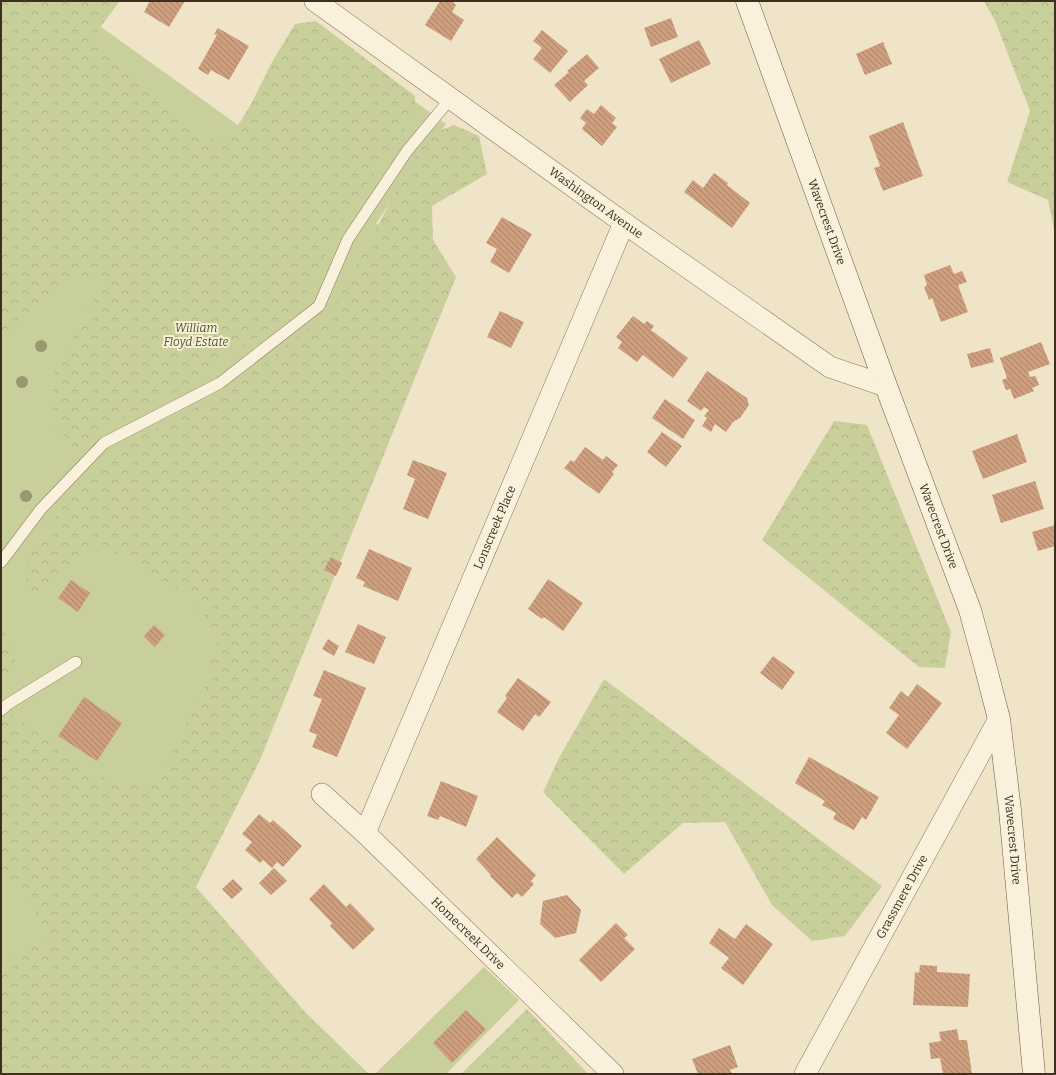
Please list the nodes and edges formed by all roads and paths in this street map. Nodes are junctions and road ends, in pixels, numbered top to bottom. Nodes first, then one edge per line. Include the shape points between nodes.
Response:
1 (315, 1) edge
2 (747, 1) edge
3 (451, 98) junction
4 (624, 223) junction
5 (886, 386) junction
6 (1, 562) edge
7 (76, 662) dead end
8 (1, 710) edge
9 (999, 719) junction
10 (322, 794) dead end
11 (364, 832) junction
12 (613, 1074) edge
13 (805, 1074) edge
14 (1034, 1074) edge

1 - 3 street, Washington Avenue
2 - 5 street, Wavecrest Drive
3 - 4 street, Washington Avenue
3 - 6 lane via 407,151 348,239 319,306 220,383 104,443 41,509
4 - 5 street, Washington Avenue via 830,367
4 - 11 street, Lonscreek Place
5 - 9 street, Wavecrest Drive via 970,610
7 - 8 lane
9 - 13 street, Grassmere Drive
9 - 14 street, Wavecrest Drive via 1010,810
10 - 11 street, Homecreek Drive
11 - 12 street, Homecreek Drive

